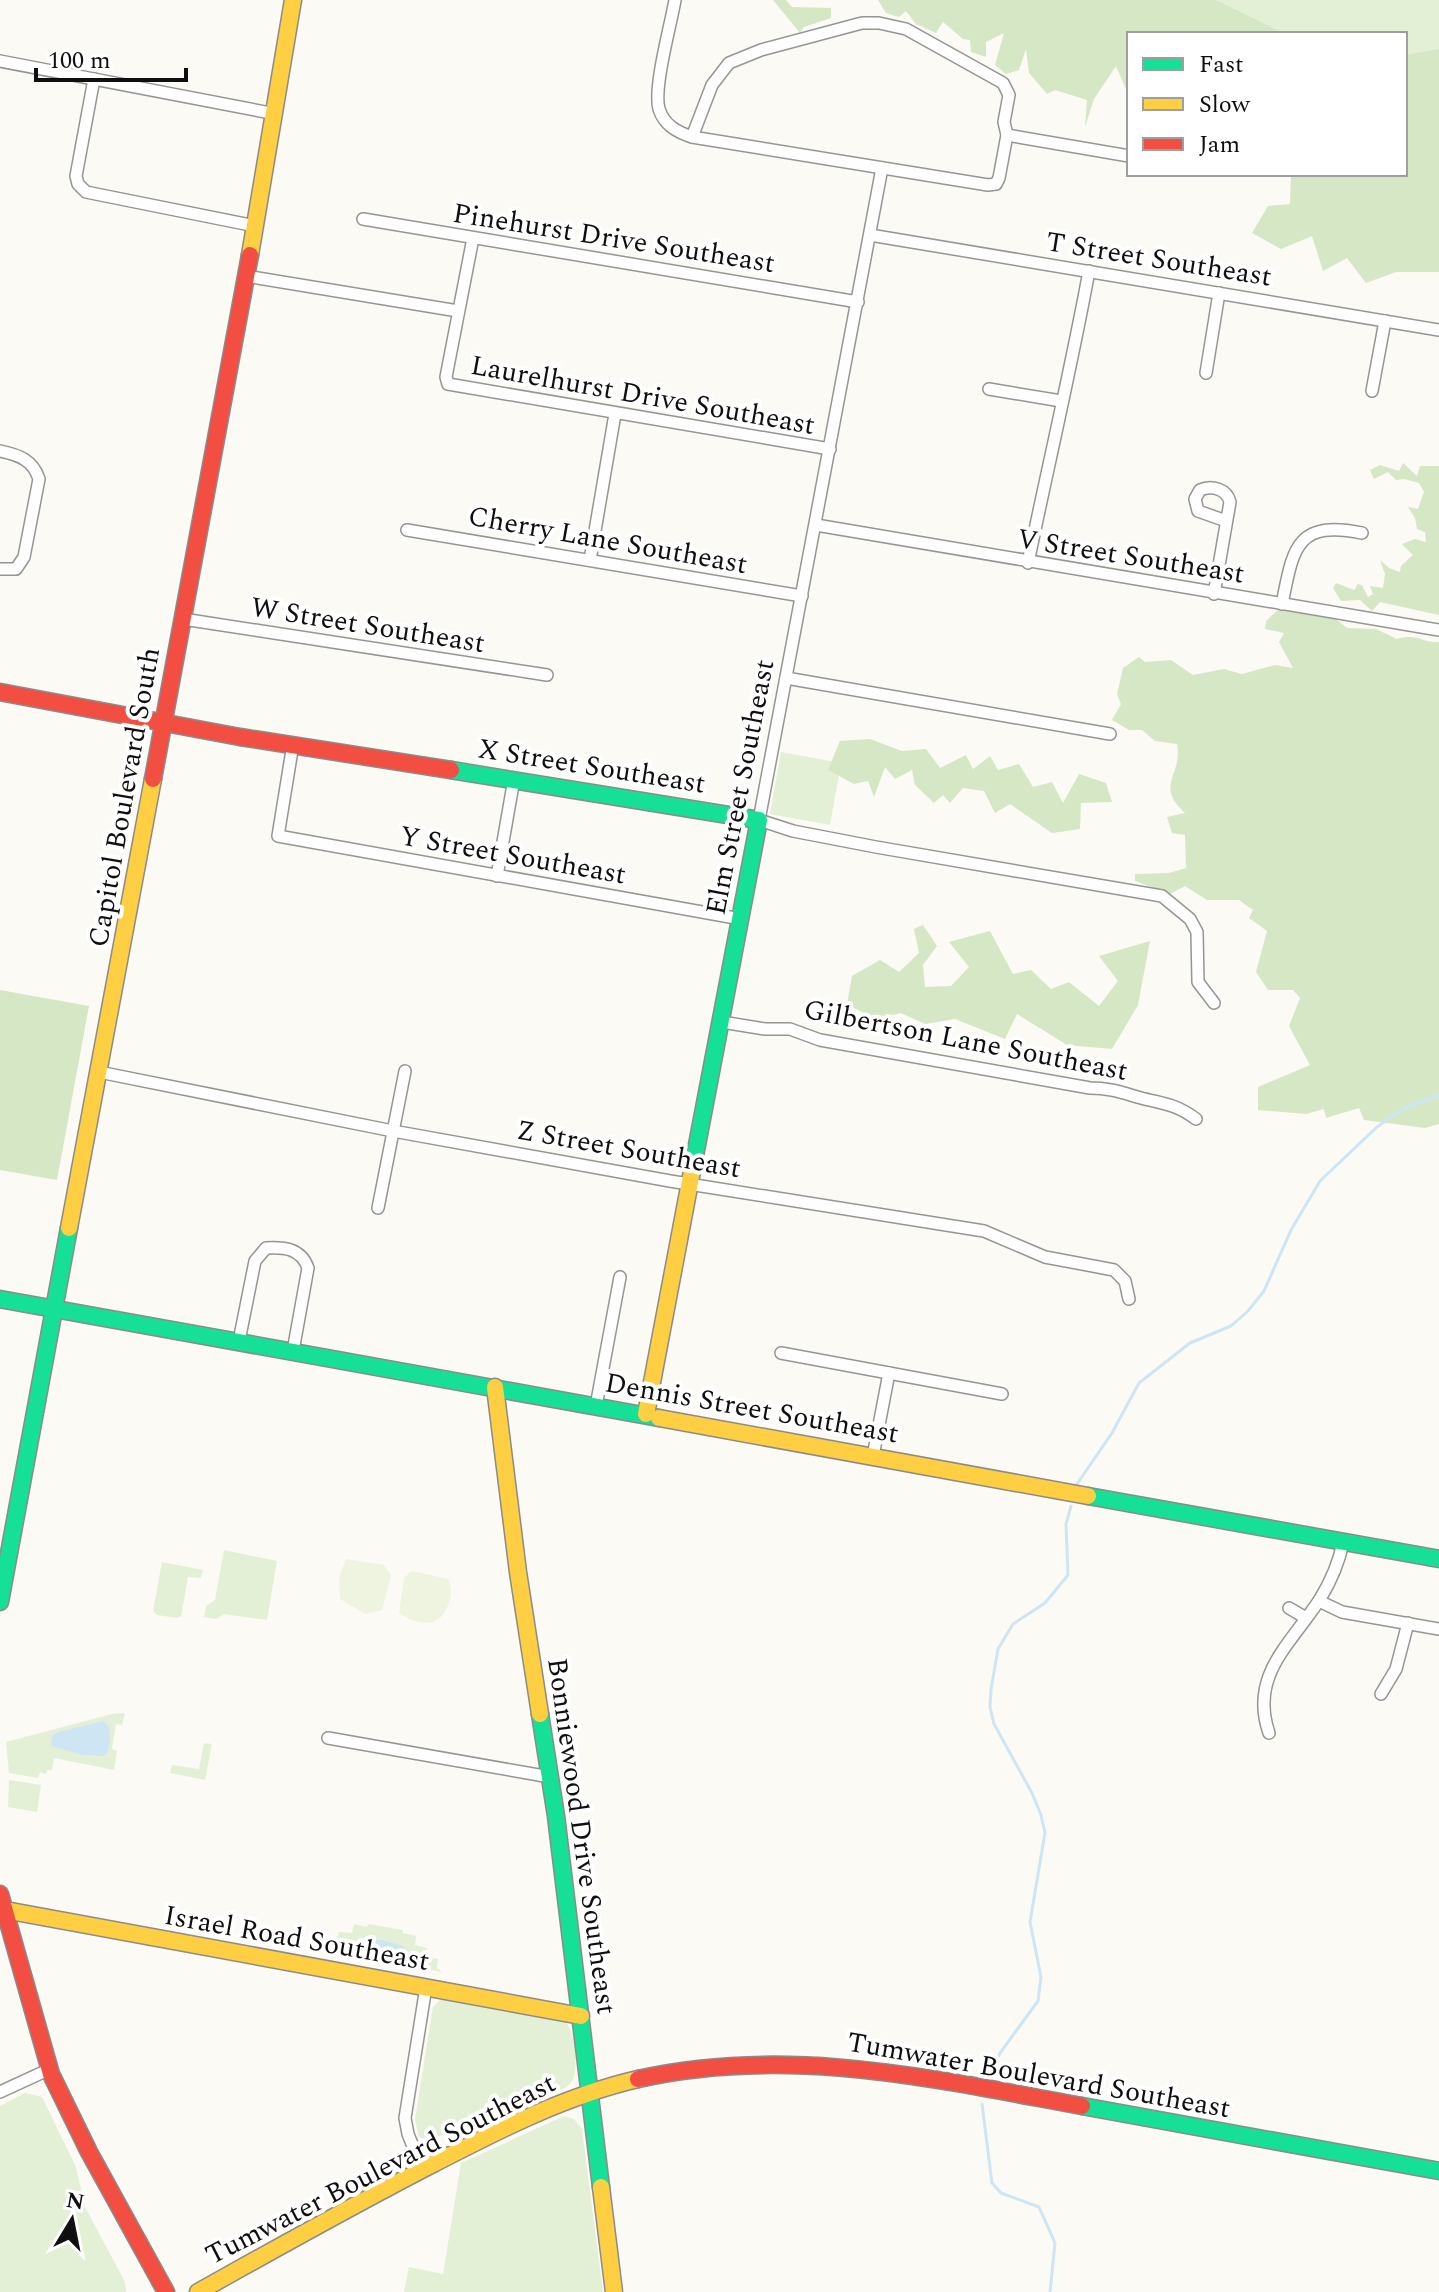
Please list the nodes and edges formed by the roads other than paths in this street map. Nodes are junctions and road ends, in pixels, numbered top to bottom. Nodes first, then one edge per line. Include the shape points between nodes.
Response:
1 (293, 0) edge
2 (675, 0) edge
3 (0, 61) edge
4 (94, 79) junction
5 (276, 114) junction
6 (1007, 135) junction
7 (692, 137) junction
8 (1127, 156) edge
9 (882, 168) junction
10 (363, 219) dead end
11 (255, 226) junction
12 (870, 235) junction
13 (473, 238) junction
14 (1089, 271) junction
15 (246, 276) junction
16 (1219, 293) junction
17 (858, 302) junction
18 (458, 311) junction
19 (1385, 321) junction
20 (1439, 330) edge
21 (1206, 373) dead end
22 (989, 389) dead end
23 (1372, 391) dead end
24 (1061, 401) junction
25 (615, 414) junction
26 (830, 449) junction
27 (0, 451) edge
28 (1226, 521) dead end
29 (816, 525) junction
30 (407, 530) dead end
31 (1362, 533) dead end
32 (590, 560) junction
33 (1028, 563) junction
34 (0, 569) edge
35 (1214, 594) junction
36 (802, 596) junction
37 (1282, 604) junction
38 (183, 619) junction
39 (1439, 630) edge
40 (547, 675) dead end
41 (786, 678) junction
42 (0, 692) edge
43 (164, 723) junction
44 (1110, 734) dead end
45 (293, 744) junction
46 (514, 779) junction
47 (759, 820) junction
48 (497, 876) junction
49 (741, 919) junction
50 (1214, 1003) dead end
51 (722, 1022) junction
52 (405, 1071) dead end
53 (99, 1072) junction
54 (1196, 1119) dead end
55 (393, 1131) junction
56 (690, 1184) junction
57 (378, 1208) dead end
58 (620, 1277) dead end
59 (0, 1299) edge
60 (1129, 1299) dead end
61 (55, 1307) junction
62 (239, 1341) junction
63 (293, 1351) junction
64 (781, 1353) dead end
65 (889, 1373) junction
66 (495, 1387) junction
67 (1002, 1394) dead end
68 (596, 1406) junction
69 (646, 1414) junction
70 (873, 1456) junction
71 (1343, 1542) junction
72 (1439, 1559) edge
73 (1319, 1601) junction
74 (0, 1602) edge
75 (1289, 1608) dead end
76 (1306, 1618) junction
77 (1408, 1623) junction
78 (1439, 1629) edge
79 (1381, 1694) dead end
80 (1269, 1733) dead end
81 (328, 1738) dead end
82 (550, 1777) junction
83 (1, 1904) edge
84 (426, 1987) junction
85 (581, 2016) junction
86 (50, 2069) junction
87 (590, 2091) junction
88 (0, 2092) edge
89 (422, 2169) junction
90 (1439, 2171) edge
91 (166, 2292) edge
92 (198, 2292) edge
93 (614, 2292) edge

1 - 5 street, Capitol Boulevard South
2 - 7 street via 659,108 668,124
3 - 4 street
4 - 5 street
4 - 11 street via 76,176 86,192
5 - 11 street, Capitol Boulevard South
6 - 7 street via 1009,95 1003,83 906,29 871,23 813,35 729,63 712,85
6 - 8 street
6 - 9 street via 996,184
7 - 9 street
9 - 12 street, Elm Street Southeast
10 - 13 street, Pinehurst Drive Southeast
11 - 15 street, Capitol Boulevard South
12 - 14 street, T Street Southeast
12 - 17 street, Elm Street Southeast
13 - 17 street, Pinehurst Drive Southeast
13 - 18 street
14 - 16 street, T Street Southeast
14 - 24 street
15 - 18 street
15 - 38 street, Capitol Boulevard South
16 - 19 street, T Street Southeast
16 - 21 street
17 - 26 street, Elm Street Southeast
18 - 25 street, Laurelhurst Drive Southeast via 448,384
19 - 20 street, T Street Southeast
19 - 23 street
22 - 24 street
24 - 33 street
25 - 26 street, Laurelhurst Drive Southeast
25 - 32 street
26 - 29 street, Elm Street Southeast
27 - 34 street via 28,461 39,479 24,557 16,569
28 - 35 street
29 - 33 street, V Street Southeast
29 - 36 street, Elm Street Southeast
30 - 32 street, Cherry Lane Southeast
31 - 37 street via 1333,529 1304,540 1291,556
32 - 36 street, Cherry Lane Southeast
33 - 35 street, V Street Southeast
35 - 37 street, V Street Southeast
36 - 41 street, Elm Street Southeast
37 - 39 street, V Street Southeast
38 - 40 street, W Street Southeast
38 - 43 street, Capitol Boulevard South
41 - 44 street
41 - 47 street, Elm Street Southeast
42 - 43 street, X Street Southeast
43 - 45 street, X Street Southeast
43 - 53 street, Capitol Boulevard South
45 - 46 street, X Street Southeast
45 - 48 street, Y Street Southeast via 278,836
46 - 47 street, X Street Southeast
46 - 48 street
47 - 49 street, Elm Street Southeast
47 - 50 street, X Street Southeast via 876,847 1162,896 1190,919 1197,932 1198,982
48 - 49 street, Y Street Southeast
49 - 51 street, Elm Street Southeast
51 - 54 street, Gilbertson Lane Southeast via 790,1029 820,1040 1115,1089 1177,1105
51 - 56 street, Elm Street Southeast
52 - 55 street
53 - 55 street, Z Street Southeast
53 - 61 street, Capitol Boulevard South
55 - 56 street, Z Street Southeast
55 - 57 street
56 - 60 street, Z Street Southeast via 984,1231 1045,1257 1114,1270 1125,1281
56 - 69 street, Elm Street Southeast
58 - 68 street
59 - 61 street, Dennis Street Southeast
61 - 62 street, Dennis Street Southeast
61 - 74 street, Capitol Boulevard South
62 - 63 street, Dennis Street Southeast
62 - 63 street via 255,1261 266,1248 288,1249 298,1252 308,1268
63 - 66 street, Dennis Street Southeast
64 - 65 street
65 - 67 street
65 - 70 street
66 - 68 street, Dennis Street Southeast
66 - 82 street, Bonniewood Drive Southeast
68 - 69 street, Dennis Street Southeast
69 - 70 street, Dennis Street Southeast
70 - 71 street, Dennis Street Southeast
71 - 72 street, Dennis Street Southeast
71 - 73 street via 1337,1568
73 - 76 street
73 - 77 street via 1342,1612
75 - 76 street
76 - 80 street via 1267,1678 1263,1703
77 - 78 street
77 - 79 street via 1396,1669
81 - 82 street
82 - 85 street, Bonniewood Drive Southeast
83 - 84 street, Israel Road Southeast
83 - 86 street
84 - 85 street, Israel Road Southeast
84 - 89 street via 405,2118
85 - 87 street, Bonniewood Drive Southeast
86 - 88 street
86 - 91 street
87 - 89 street, Tumwater Boulevard Southeast
87 - 90 street, Tumwater Boulevard Southeast via 722,2066 844,2066
87 - 93 street, Bonniewood Drive Southeast
89 - 92 street, Tumwater Boulevard Southeast

